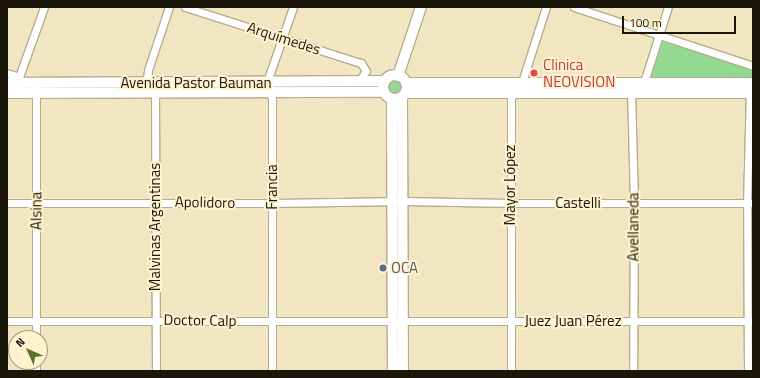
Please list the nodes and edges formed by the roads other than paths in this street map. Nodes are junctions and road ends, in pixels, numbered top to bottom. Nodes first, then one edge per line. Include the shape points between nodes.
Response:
1 (44, 7) edge
2 (169, 7) edge
3 (185, 7) edge
4 (293, 7) edge
5 (421, 7) edge
6 (546, 7) edge
7 (574, 7) edge
8 (668, 7) edge
9 (659, 35) junction
10 (282, 38) junction
11 (753, 66) edge
12 (7, 73) edge
13 (398, 76) junction
14 (385, 81) junction
15 (269, 82) junction
16 (359, 82) junction
17 (522, 82) junction
18 (406, 83) junction
19 (15, 84) edge
20 (631, 87) junction
21 (644, 87) junction
22 (36, 88) junction
23 (151, 88) junction
24 (751, 88) edge
25 (384, 92) junction
26 (7, 93) edge
27 (271, 93) junction
28 (513, 93) junction
29 (400, 96) junction
30 (398, 201) junction
31 (156, 202) junction
32 (7, 203) edge
33 (35, 203) junction
34 (272, 203) junction
35 (510, 203) junction
36 (634, 203) junction
37 (750, 203) edge
38 (155, 319) junction
39 (7, 321) edge
40 (36, 321) junction
41 (272, 321) junction
42 (398, 321) junction
43 (510, 321) junction
44 (633, 321) junction
45 (751, 321) edge
46 (36, 330) edge
47 (156, 371) edge
48 (272, 371) edge
49 (393, 371) edge
50 (403, 371) edge
51 (511, 371) edge
52 (633, 371) edge
53 (748, 371) edge

1 - 19 street
2 - 23 street, Malvinas Argentinas
3 - 10 street, Arquímedes
4 - 10 street, Francia
5 - 13 main road
6 - 17 street
7 - 9 street
8 - 9 street
9 - 11 street
9 - 21 street
10 - 15 street, Francia
10 - 16 street, Arquímedes via 361,63 366,71
12 - 19 street
13 - 14 main road via 390,76
13 - 18 main road
14 - 16 main road, Avenida Pastor Bauman
14 - 25 main road
15 - 16 main road, Avenida Pastor Bauman
15 - 23 main road, Avenida Pastor Bauman
15 - 27 street, Francia
17 - 18 main road
17 - 20 main road
17 - 28 street
18 - 29 main road
19 - 22 main road, Avenida Pastor Bauman
19 - 26 main road, Avenida Pastor Bauman
20 - 21 main road
20 - 28 main road
20 - 36 street, Avellaneda
21 - 24 main road
22 - 23 main road, Avenida Pastor Bauman
22 - 33 street, Alsina
23 - 27 main road, Avenida Pastor Bauman
23 - 31 street, Malvinas Argentinas
24 - 37 street
25 - 27 main road, Avenida Pastor Bauman
25 - 29 main road
27 - 34 street, Francia
28 - 29 main road
28 - 35 street, Mayor López via 510,99
29 - 30 main road
30 - 34 street, Apolidoro
30 - 35 street, Castelli
30 - 42 main road
31 - 33 street, Apolidoro
31 - 34 street, Apolidoro
31 - 38 street, Malvinas Argentinas
32 - 33 street, Apolidoro
33 - 40 street, Alsina
34 - 41 street, Francia
35 - 36 street, Castelli
35 - 43 street, Mayor López
36 - 37 street, Castelli
36 - 44 street, Avellaneda
37 - 45 street
38 - 40 street, Doctor Calp
38 - 41 street, Doctor Calp
38 - 47 street, Malvinas Argentinas
39 - 40 street, Doctor Calp
40 - 46 street, Alsina
41 - 42 street, Doctor Calp
41 - 48 street, Francia
42 - 43 street, Juez Juan Pérez
42 - 49 main road
42 - 50 main road
43 - 44 street, Juez Juan Pérez
43 - 51 street, Mayor López
44 - 45 street, Juez Juan Pérez
44 - 52 street, Avellaneda
45 - 53 street

